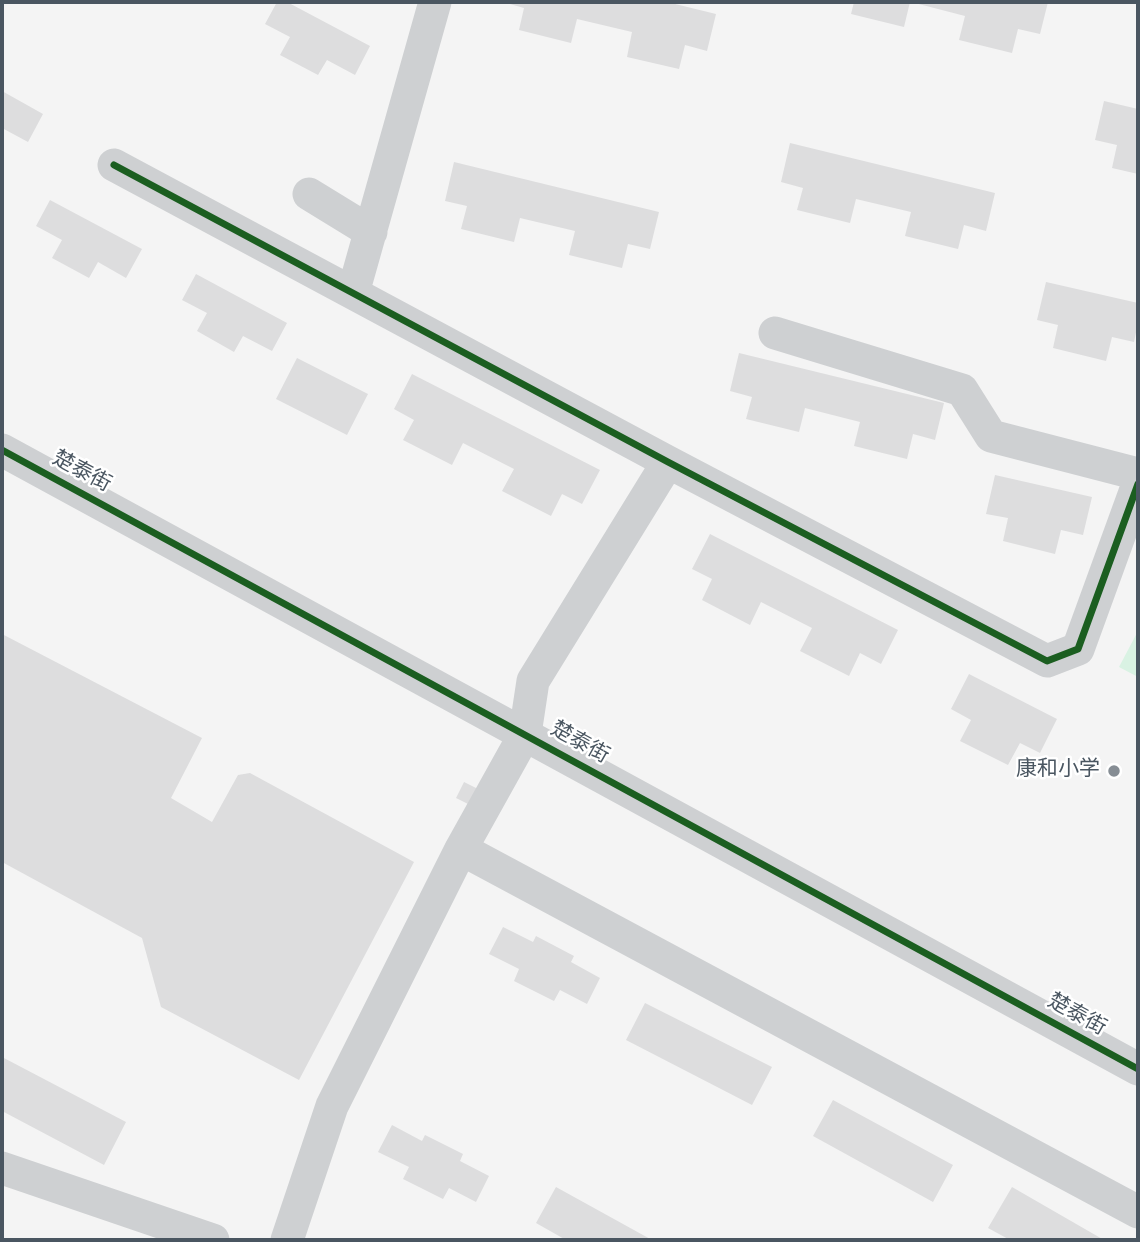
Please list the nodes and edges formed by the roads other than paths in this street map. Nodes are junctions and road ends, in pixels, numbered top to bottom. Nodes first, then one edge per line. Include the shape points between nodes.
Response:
1 (435, 2) edge
2 (114, 165) dead end
3 (309, 194) dead end
4 (371, 232) junction
5 (354, 293) junction
6 (775, 333) dead end
7 (2, 450) edge
8 (668, 462) junction
9 (1138, 474) edge
10 (1138, 484) edge
11 (525, 734) junction
12 (461, 849) junction
13 (1138, 1069) edge
14 (2, 1168) edge
15 (1138, 1212) edge
16 (213, 1240) edge
17 (287, 1240) edge

1 - 4 street
2 - 5 street
3 - 4 street
4 - 5 street
5 - 8 street
6 - 9 street via 962,390 991,436
7 - 11 street, 楚泰街
8 - 10 street via 1046,661 1078,649
8 - 11 street via 533,681
11 - 12 street
11 - 13 street, 楚泰街
12 - 15 street
12 - 17 street via 332,1106
14 - 16 street

